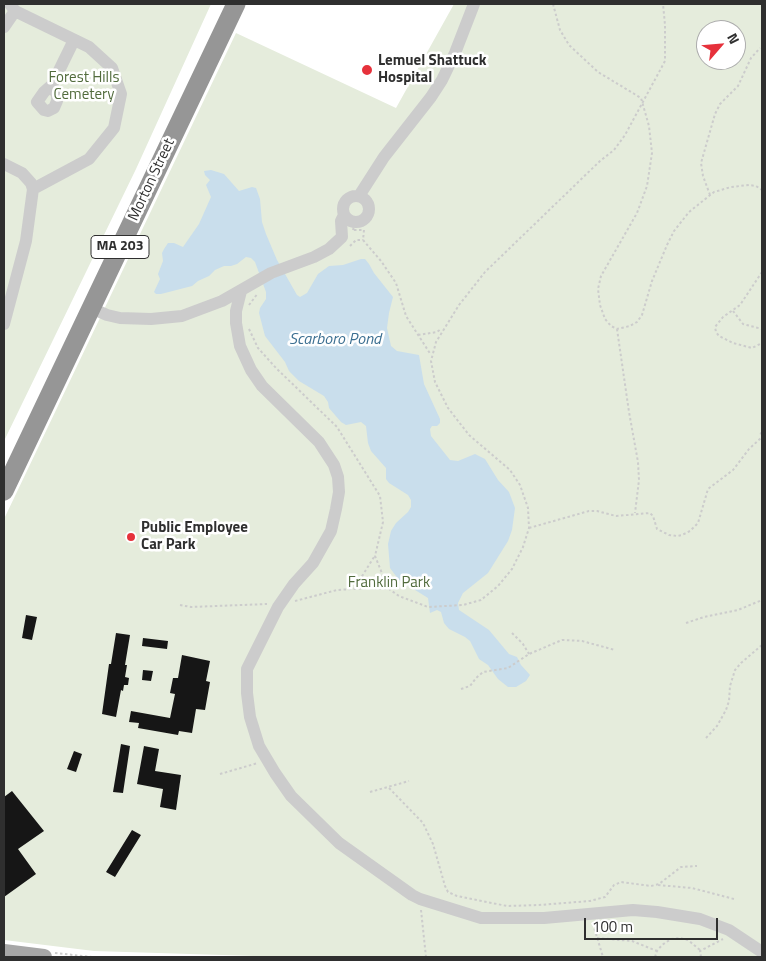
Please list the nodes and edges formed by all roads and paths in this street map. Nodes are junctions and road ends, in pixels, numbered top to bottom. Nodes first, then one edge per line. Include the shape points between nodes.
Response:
1 (223, 4) edge
2 (236, 4) edge
3 (474, 4) edge
4 (553, 4) edge
5 (662, 4) edge
6 (12, 8) edge
7 (4, 27) edge
8 (74, 40) junction
9 (760, 48) dead end
10 (52, 85) dead end
11 (643, 102) junction
12 (4, 164) edge
13 (33, 189) junction
14 (762, 189) edge
15 (710, 195) junction
16 (359, 196) junction
17 (344, 215) junction
18 (355, 222) junction
19 (356, 240) dead end
20 (363, 240) junction
21 (762, 272) edge
22 (241, 291) junction
23 (91, 308) junction
24 (733, 311) junction
25 (4, 324) edge
26 (443, 328) junction
27 (617, 329) junction
28 (762, 329) edge
29 (418, 335) junction
30 (762, 343) edge
31 (432, 356) junction
32 (761, 435) edge
33 (4, 464) edge
34 (4, 491) edge
35 (635, 513) junction
36 (528, 528) junction
37 (375, 556) dead end
38 (354, 589) junction
39 (762, 600) edge
40 (180, 605) dead end
41 (278, 607) junction
42 (686, 624) dead end
43 (512, 633) dead end
44 (762, 645) edge
45 (615, 650) dead end
46 (529, 654) junction
47 (461, 689) dead end
48 (706, 738) dead end
49 (267, 760) junction
50 (220, 774) dead end
51 (409, 781) dead end
52 (389, 788) junction
53 (370, 792) dead end
54 (698, 866) dead end
55 (655, 885) junction
56 (734, 898) dead end
57 (420, 899) junction
58 (590, 914) junction
59 (597, 938) junction
60 (728, 940) dead end
61 (700, 950) junction
62 (657, 951) junction
63 (4, 952) edge
64 (762, 952) edge
65 (44, 957) edge
66 (426, 957) edge
67 (603, 957) edge
68 (655, 957) edge
69 (700, 957) edge

1 - 33 highway, Morton Street / MA 203
2 - 23 highway, Morton Street / MA 203
3 - 16 street via 442,80
4 - 11 path via 568,45 598,72
5 - 11 path via 665,62
6 - 7 street
6 - 8 street
8 - 10 street
8 - 13 street via 89,47 112,68 121,94 114,128 89,159
9 - 15 path via 751,58 738,86 715,114 701,163
11 - 26 path via 614,150 485,272
11 - 27 path via 652,146 647,186 637,213 601,276 598,289 606,319
12 - 13 street via 22,173
13 - 25 street via 26,241
14 - 15 path via 731,187
15 - 27 path via 689,212 674,231 652,281 642,315 630,326
16 - 17 street via 346,200
16 - 18 street via 367,201 370,210 366,218
17 - 18 street
17 - 22 street via 342,237 336,244 314,257 256,280
18 - 20 path via 352,231 364,230
19 - 20 path
20 - 29 path via 396,283 406,316
21 - 24 path
22 - 23 street via 182,316 120,318
22 - 41 street via 236,324 240,346 251,370 262,386 319,442 338,476 331,531 313,563
23 - 34 highway, Morton Street / MA 203
24 - 28 path via 743,324
24 - 30 path via 715,327 719,336 752,348
26 - 29 path
26 - 31 path
27 - 35 path via 638,462
29 - 31 path
31 - 36 path via 435,382 453,416 469,435 510,470 520,485 528,508
32 - 35 path via 733,470 708,490 698,523 690,531 669,535 657,530 650,513
35 - 36 path via 616,516 589,511
36 - 38 path via 512,569 481,600 463,605 428,607 389,589
37 - 38 path
38 - 41 path via 337,590
39 - 42 path
40 - 41 path via 257,604
41 - 49 street via 247,669 250,717
43 - 46 path
44 - 48 path via 735,670 726,710
45 - 46 path via 566,639
46 - 47 path via 508,668 482,672 470,686
49 - 50 path
49 - 57 street via 291,796 339,843
51 - 52 path
52 - 53 path
52 - 55 path via 423,823 434,844 445,886 448,892 457,896 507,906 539,905 598,900 621,882
54 - 55 path via 681,867
55 - 56 path via 692,888
57 - 58 street via 481,918
57 - 66 path
58 - 59 path
58 - 64 street via 634,910 700,919 729,930
59 - 62 path via 632,941
59 - 67 path
60 - 61 path via 722,939
61 - 62 path via 680,938 671,939
61 - 69 path
62 - 68 path
63 - 65 main road

